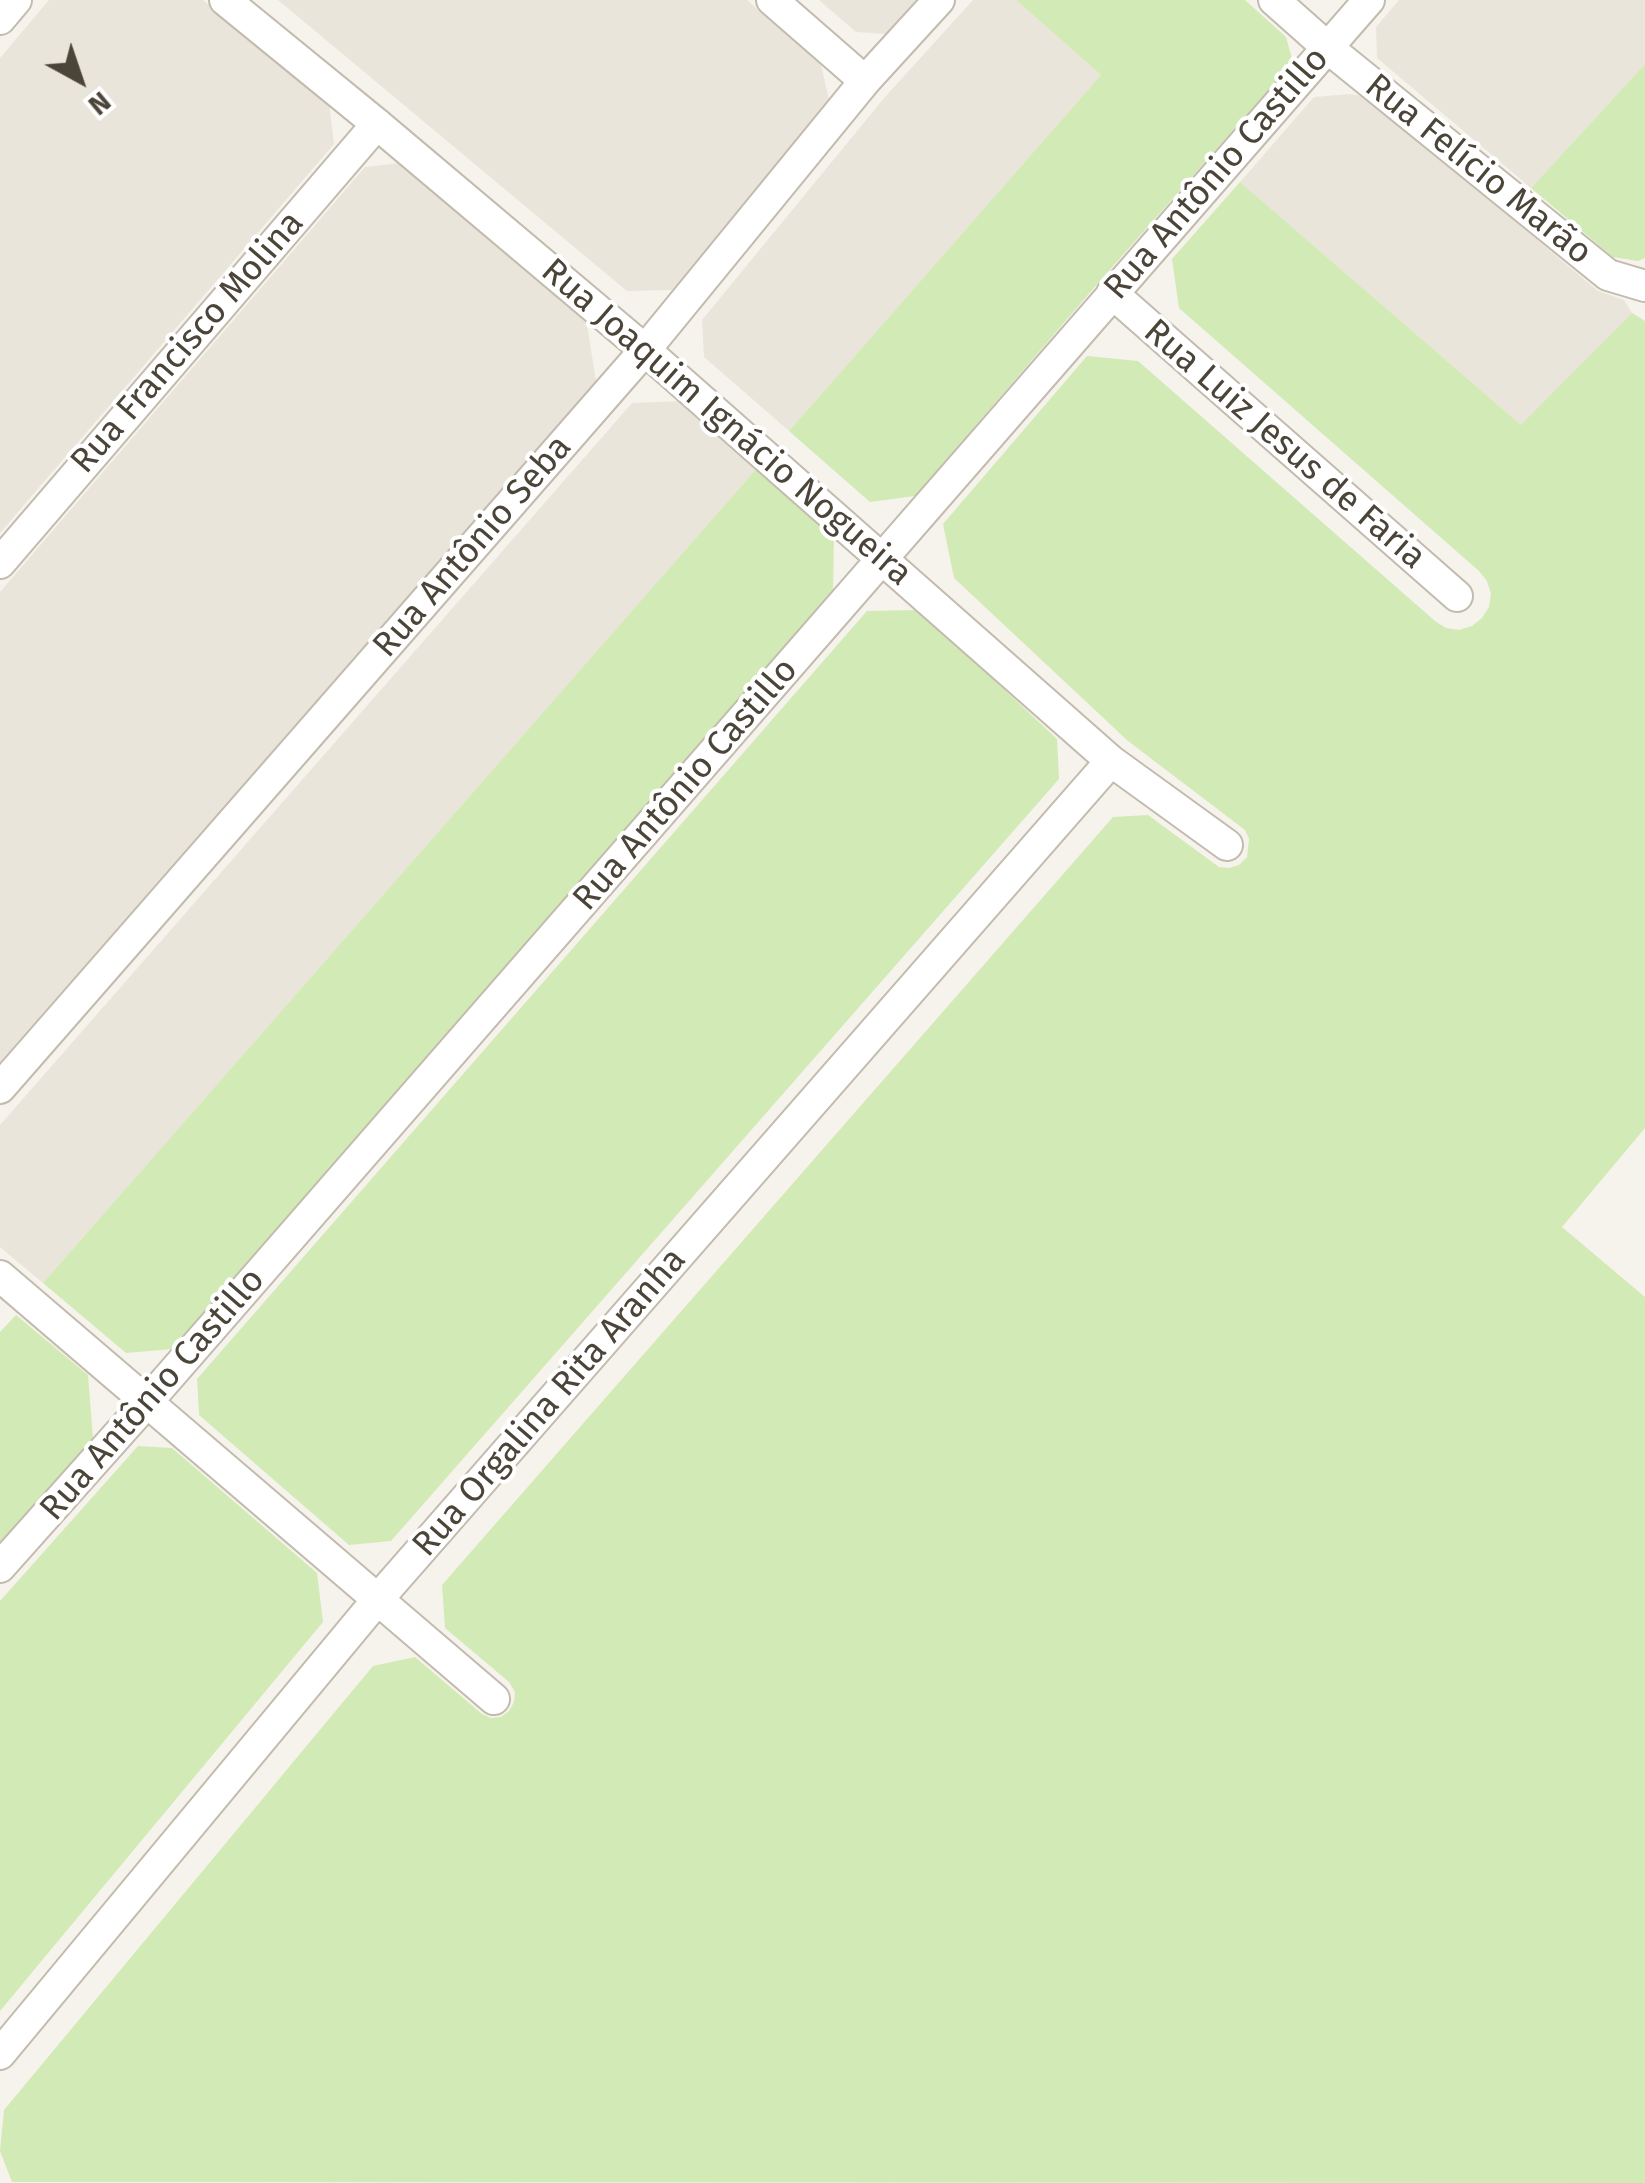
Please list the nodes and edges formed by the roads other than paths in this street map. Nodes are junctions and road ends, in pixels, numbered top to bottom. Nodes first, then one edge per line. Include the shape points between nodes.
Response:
1 (16, 0) edge
2 (225, 0) edge
3 (772, 0) edge
4 (939, 0) edge
5 (1274, 0) edge
6 (1369, 0) edge
7 (0, 19) edge
8 (1328, 48) junction
9 (866, 82) junction
10 (377, 124) junction
11 (1645, 286) edge
12 (1112, 293) junction
13 (646, 350) junction
14 (884, 558) junction
15 (0, 562) edge
16 (1457, 596) dead end
17 (1111, 761) junction
18 (1227, 845) dead end
19 (0, 1088) edge
20 (0, 1276) edge
21 (148, 1401) junction
22 (0, 1567) edge
23 (378, 1599) junction
24 (494, 1699) dead end
25 (0, 2054) edge

1 - 7 street
2 - 10 street, Rua Joaquim Ignácio Nogueira
3 - 9 street
4 - 9 street, Rua Antônio Seba
5 - 8 street, Rua Felício Marão
6 - 8 street, Rua Antônio Castillo
8 - 11 street, Rua Felício Marão via 1608,275
8 - 12 street, Rua Antônio Castillo
9 - 13 street, Rua Antônio Seba
10 - 13 street, Rua Joaquim Ignácio Nogueira
10 - 15 street, Rua Francisco Molina
12 - 14 street, Rua Antônio Castillo
12 - 16 street, Rua Luiz Jesus de Faria
13 - 14 street, Rua Joaquim Ignácio Nogueira
13 - 19 street, Rua Antônio Seba
14 - 17 street, Rua Joaquim Ignácio Nogueira
14 - 21 street, Rua Antônio Castillo
17 - 18 street, Rua Joaquim Ignácio Nogueira
17 - 23 street, Rua Orgalina Rita Aranha
20 - 21 street
21 - 22 street, Rua Antônio Castillo
21 - 23 street
23 - 24 street
23 - 25 street, Rua Orgalina Rita Aranha

